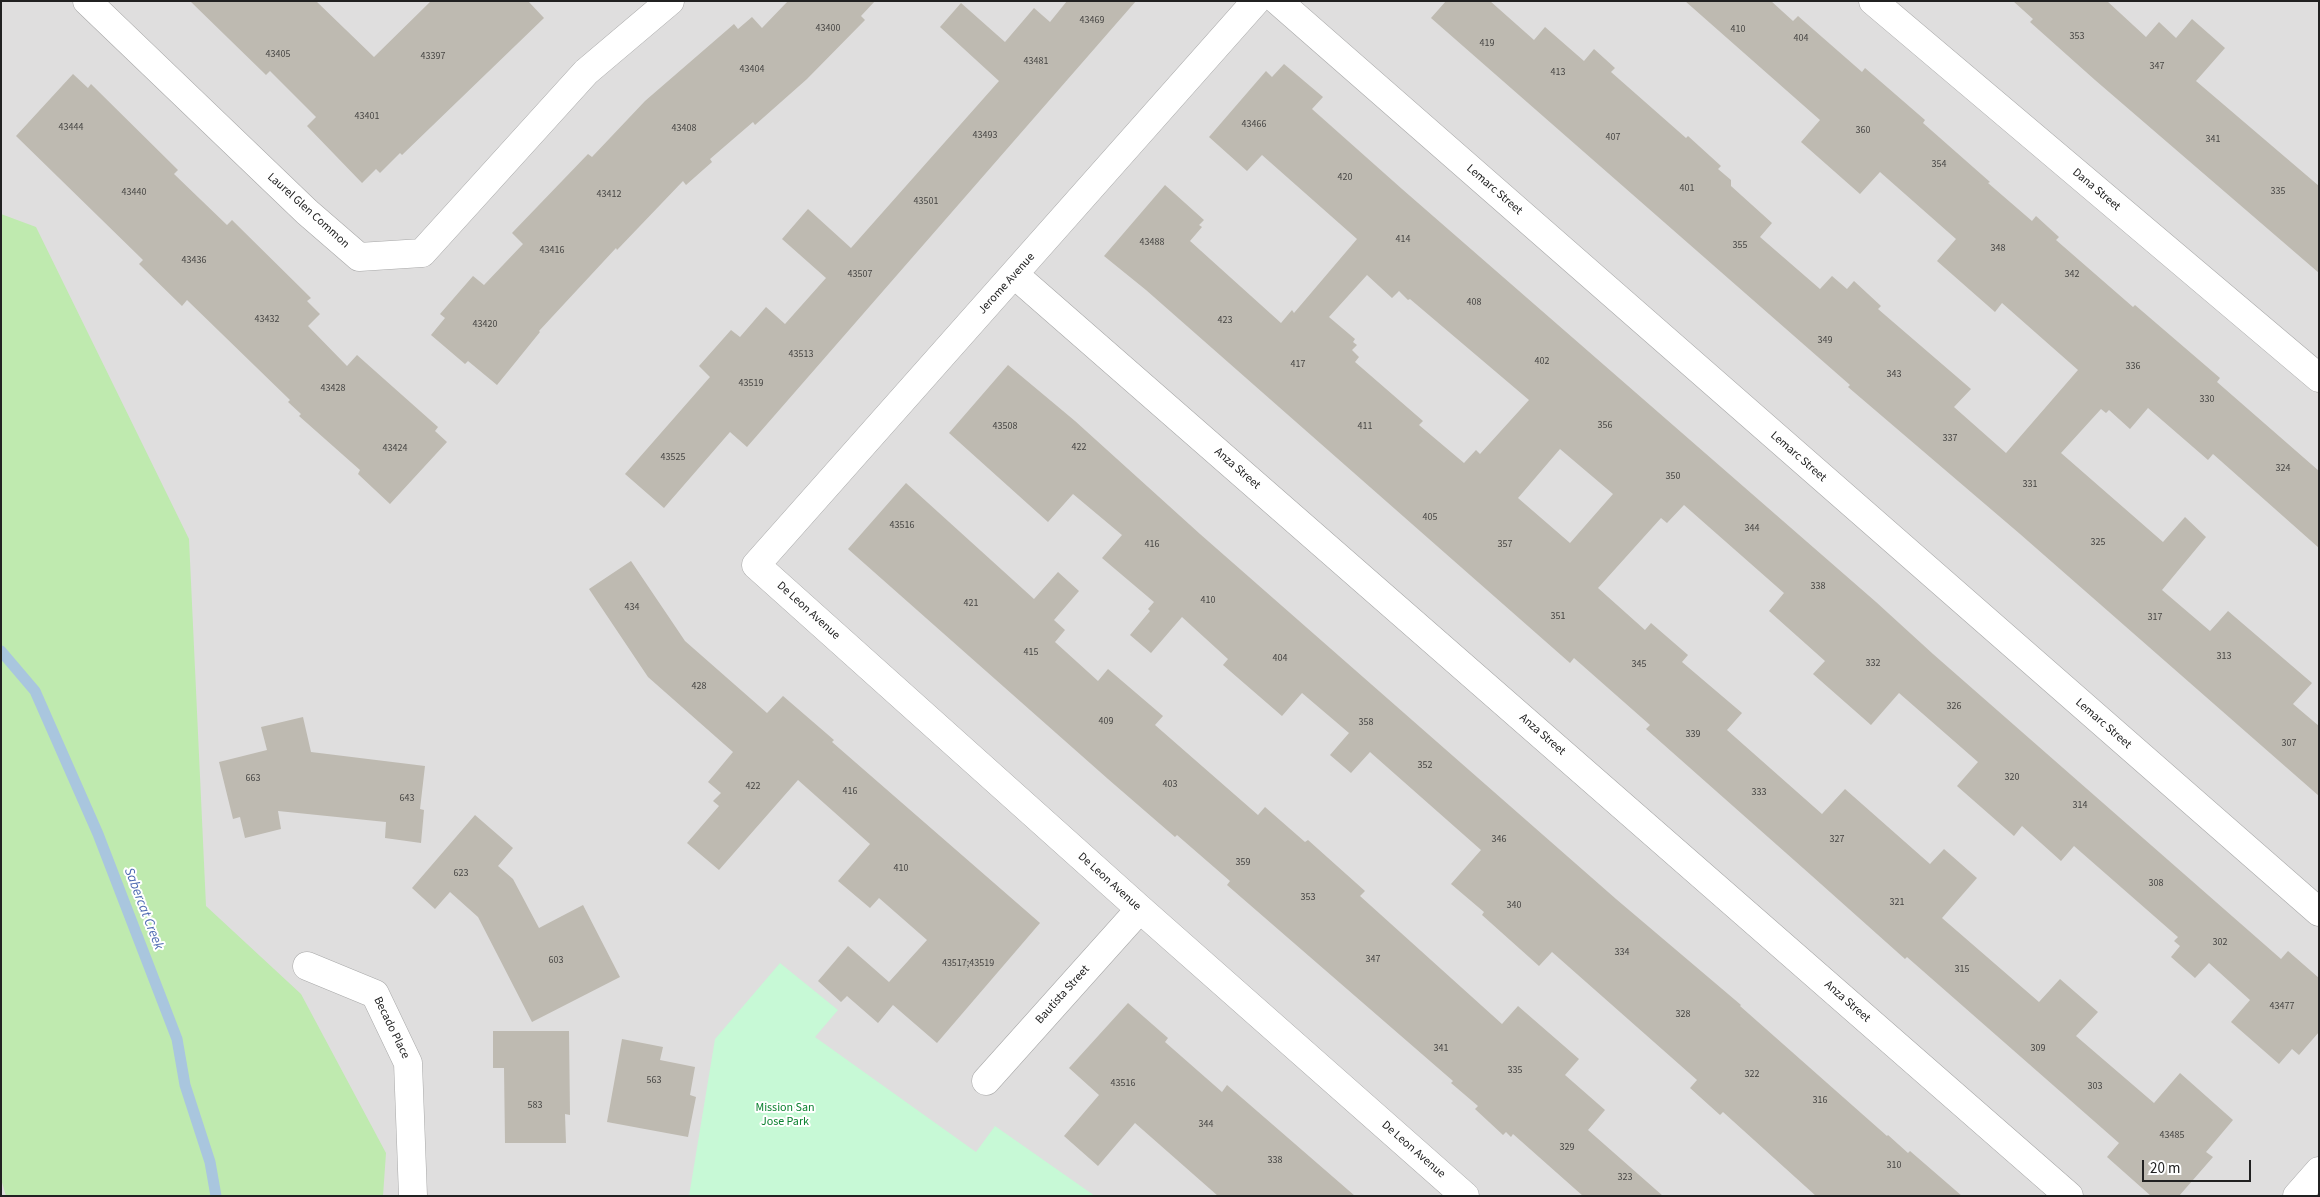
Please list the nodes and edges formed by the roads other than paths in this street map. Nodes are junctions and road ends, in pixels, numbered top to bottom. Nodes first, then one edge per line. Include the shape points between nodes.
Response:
1 (87, 1) edge
2 (670, 1) edge
3 (1256, 1) edge
4 (1278, 1) edge
5 (1872, 1) edge
6 (1015, 275) junction
7 (2319, 378) edge
8 (756, 565) joint
9 (1140, 909) junction
10 (2319, 912) edge
11 (307, 966) dead end
12 (986, 1081) dead end
13 (2319, 1171) edge
14 (413, 1196) edge
15 (1465, 1196) edge
16 (2069, 1196) edge
17 (2297, 1196) edge

1 - 2 street, Laurel Glen Common via 307,212 359,257 422,253 586,72
3 - 6 street, Jerome Avenue
4 - 10 street, Lemarc Street
5 - 7 street, Dana Street
6 - 8 street, Jerome Avenue
6 - 16 street, Anza Street
8 - 9 street, De Leon Avenue
9 - 12 street, Bautista Street
9 - 15 street, De Leon Avenue
11 - 14 street, Becado Place via 375,994 408,1063
13 - 17 street

